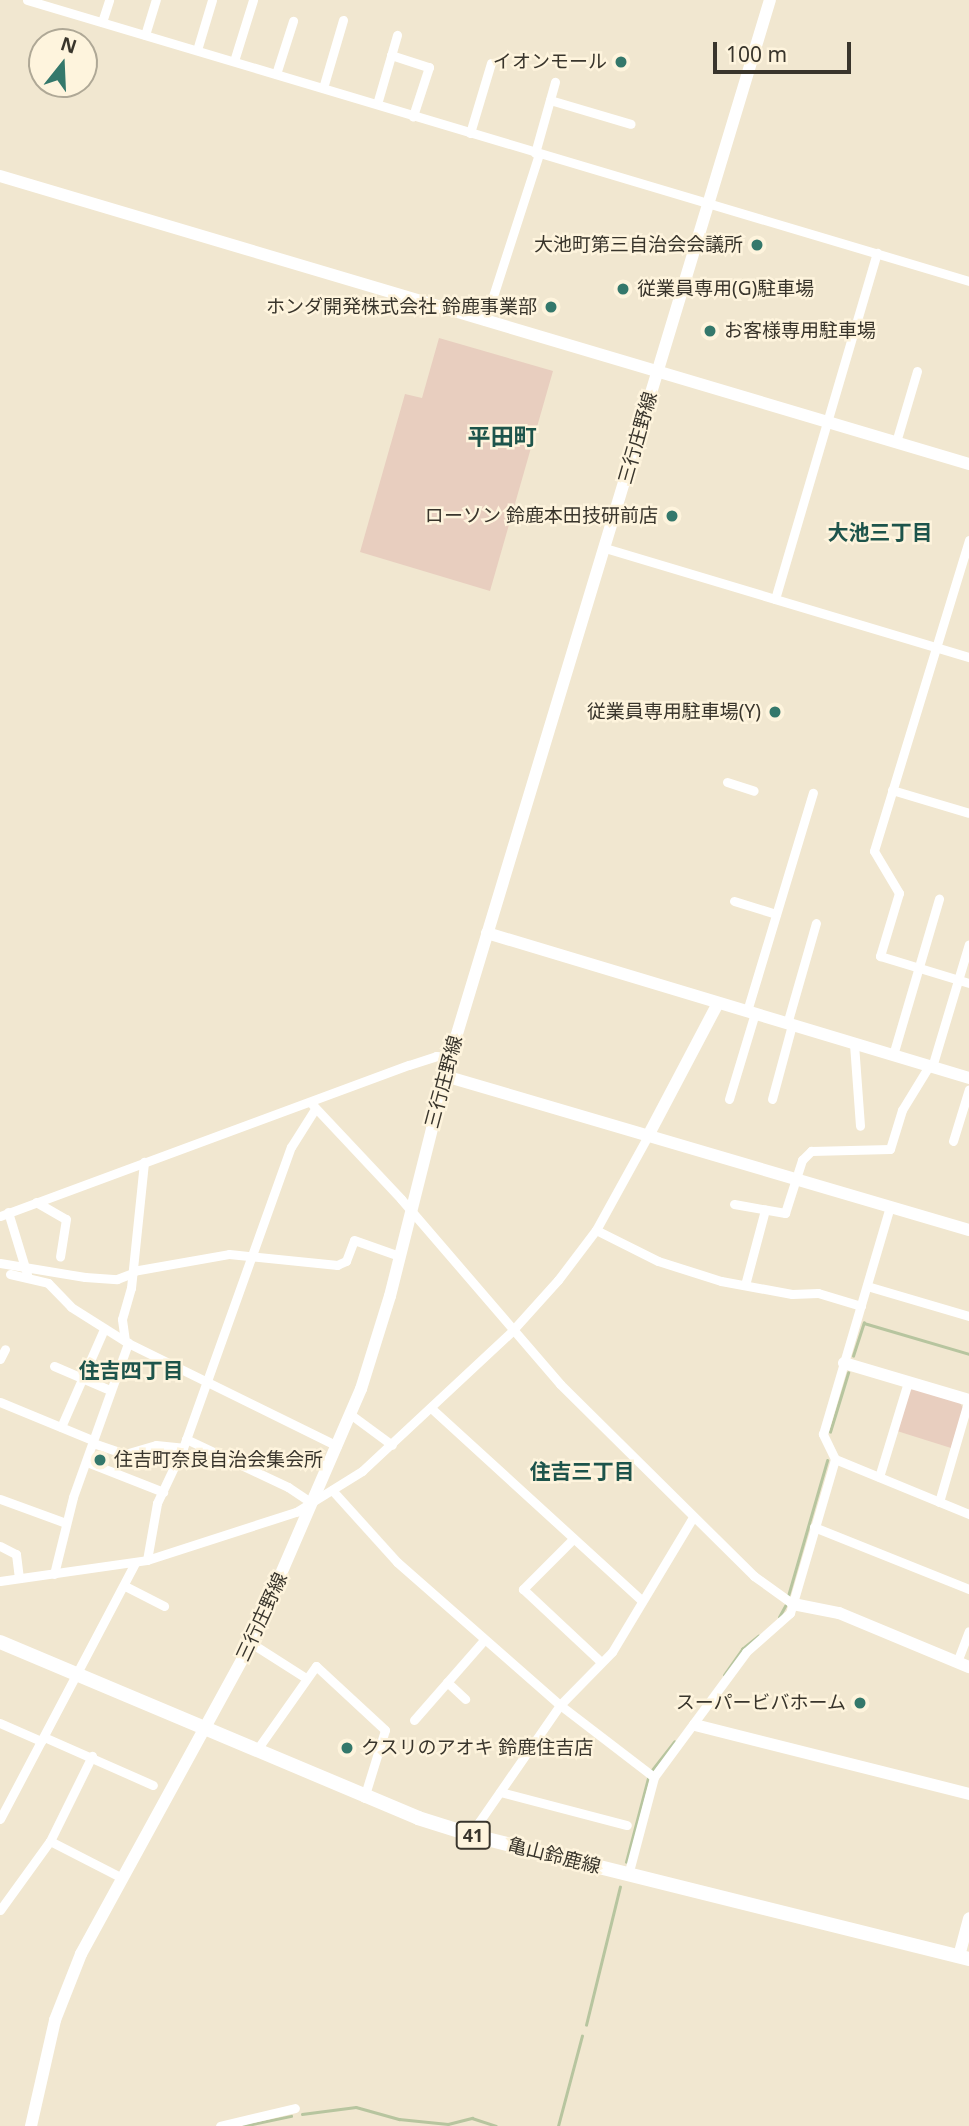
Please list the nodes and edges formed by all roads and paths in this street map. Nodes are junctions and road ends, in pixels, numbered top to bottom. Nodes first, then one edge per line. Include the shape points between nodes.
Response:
1 (27, 0) edge
2 (108, 0) edge
3 (156, 0) edge
4 (212, 0) edge
5 (253, 0) edge
6 (770, 0) edge
7 (41, 2) edge
8 (344, 20) dead end
9 (293, 21) dead end
10 (102, 22) junction
11 (145, 35) junction
12 (397, 35) dead end
13 (197, 50) junction
14 (391, 55) junction
15 (234, 61) junction
16 (491, 63) dead end
17 (276, 74) junction
18 (555, 82) dead end
19 (323, 88) junction
20 (550, 100) junction
21 (377, 104) junction
22 (413, 116) junction
23 (631, 124) dead end
24 (470, 133) junction
25 (537, 153) junction
26 (0, 176) edge
27 (709, 203) junction
28 (877, 253) junction
29 (969, 281) edge
30 (485, 321) junction
31 (657, 371) junction
32 (917, 371) dead end
33 (828, 421) junction
34 (896, 442) junction
35 (969, 464) edge
36 (969, 540) edge
37 (605, 548) junction
38 (775, 599) junction
39 (937, 648) junction
40 (969, 657) edge
41 (727, 782) dead end
42 (892, 790) junction
43 (754, 791) dead end
44 (813, 793) dead end
45 (969, 813) edge
46 (939, 899) dead end
47 (734, 901) dead end
48 (776, 914) junction
49 (817, 923) dead end
50 (487, 933) junction
51 (969, 944) edge
52 (919, 968) junction
53 (958, 980) junction
54 (969, 983) edge
55 (718, 1003) junction
56 (751, 1012) junction
57 (790, 1024) junction
58 (854, 1044) junction
59 (893, 1055) junction
60 (450, 1057) junction
61 (930, 1067) junction
62 (445, 1076) junction
63 (969, 1078) edge
64 (969, 1089) edge
65 (772, 1098) dead end
66 (729, 1099) dead end
67 (312, 1105) junction
68 (860, 1126) dead end
69 (649, 1134) junction
70 (953, 1141) dead end
71 (144, 1163) junction
72 (796, 1178) junction
73 (36, 1202) junction
74 (734, 1204) dead end
75 (890, 1206) junction
76 (410, 1210) junction
77 (765, 1210) junction
78 (4, 1214) edge
79 (596, 1230) junction
80 (969, 1230) edge
81 (399, 1256) junction
82 (60, 1257) dead end
83 (254, 1257) junction
84 (0, 1263) edge
85 (133, 1272) junction
86 (27, 1273) junction
87 (10, 1274) dead end
88 (745, 1285) junction
89 (867, 1286) junction
90 (861, 1306) junction
91 (969, 1315) edge
92 (104, 1329) junction
93 (512, 1331) junction
94 (126, 1342) junction
95 (5, 1349) dead end
96 (0, 1359) edge
97 (845, 1363) junction
98 (54, 1366) dead end
99 (81, 1377) junction
100 (208, 1381) junction
101 (908, 1382) junction
102 (110, 1390) junction
103 (969, 1400) edge
104 (0, 1402) edge
105 (431, 1408) junction
106 (350, 1414) junction
107 (61, 1427) junction
108 (93, 1442) junction
109 (185, 1443) junction
110 (392, 1445) junction
111 (337, 1446) junction
112 (835, 1459) junction
113 (87, 1462) junction
114 (879, 1477) junction
115 (332, 1490) junction
116 (163, 1492) junction
117 (0, 1499) edge
118 (312, 1501) junction
119 (939, 1502) junction
120 (969, 1514) edge
121 (693, 1517) junction
122 (65, 1523) junction
123 (814, 1527) junction
124 (573, 1539) junction
125 (0, 1546) edge
126 (147, 1560) junction
127 (135, 1563) junction
128 (54, 1574) junction
129 (19, 1578) junction
130 (0, 1581) edge
131 (125, 1586) junction
132 (969, 1589) edge
133 (642, 1601) junction
134 (793, 1604) junction
135 (164, 1606) dead end
136 (969, 1631) edge
137 (484, 1640) junction
138 (0, 1642) edge
139 (251, 1643) junction
140 (600, 1661) junction
141 (963, 1665) edge
142 (78, 1674) junction
143 (306, 1678) junction
144 (447, 1682) junction
145 (465, 1699) dead end
146 (560, 1705) junction
147 (414, 1720) dead end
148 (0, 1723) edge
149 (695, 1725) junction
150 (207, 1729) junction
151 (43, 1739) junction
152 (256, 1751) junction
153 (92, 1756) junction
154 (654, 1777) junction
155 (153, 1785) dead end
156 (500, 1792) junction
157 (969, 1794) edge
158 (364, 1798) junction
159 (0, 1819) edge
160 (627, 1825) dead end
161 (475, 1836) junction
162 (50, 1841) junction
163 (628, 1875) junction
164 (120, 1877) junction
165 (0, 1910) edge
166 (969, 1918) edge
167 (964, 1957) edge
168 (295, 2108) dead end
169 (31, 2126) edge
170 (220, 2126) edge

1 - 7 street
2 - 10 street
3 - 11 street
4 - 13 street
5 - 15 street
6 - 27 street, 三行庄野線
7 - 10 street
8 - 19 street
9 - 17 street
10 - 11 street
11 - 13 street
12 - 14 street
13 - 15 street
14 - 21 street
14 - 22 street via 429,67
15 - 17 street
16 - 24 street
17 - 19 street
18 - 20 street
19 - 21 street
20 - 23 street
20 - 25 street
21 - 22 street
22 - 24 street
24 - 25 street
25 - 27 street
25 - 30 street
26 - 30 street
27 - 28 street
27 - 31 street, 三行庄野線
28 - 29 street
28 - 33 street
30 - 31 street
31 - 33 street
31 - 37 street, 三行庄野線
32 - 34 street
33 - 34 street
33 - 38 street
34 - 35 street
36 - 39 street
37 - 38 street
37 - 50 street, 三行庄野線
38 - 39 street
39 - 40 street
39 - 42 street
41 - 43 street
42 - 45 street
42 - 52 street via 874,851 899,893 880,956
44 - 48 street
46 - 52 street
47 - 48 street
48 - 56 street
49 - 57 street
50 - 55 street
50 - 60 street, 三行庄野線
51 - 53 street
52 - 53 street
52 - 59 street
53 - 54 street
53 - 61 street
55 - 56 street
55 - 69 street
56 - 57 street
56 - 66 street
57 - 58 street
57 - 65 street
58 - 59 street
58 - 68 street
59 - 61 street
60 - 62 street, 三行庄野線
60 - 67 street via 436,1056
61 - 63 street
61 - 72 street via 902,1110 890,1149 811,1151
62 - 69 street
62 - 76 street, 三行庄野線
64 - 70 street
67 - 71 street
67 - 76 street
67 - 83 street via 291,1147
69 - 72 street
69 - 79 street
71 - 73 street
71 - 85 street
72 - 75 street
72 - 77 street via 785,1213
73 - 78 street
73 - 82 street via 66,1219
74 - 77 street
75 - 80 street
75 - 89 street
76 - 81 street, 三行庄野線
76 - 93 street
77 - 88 street
78 - 86 street
79 - 88 street via 657,1261
79 - 93 street
81 - 83 street via 354,1240 346,1261 337,1265
81 - 106 street, 三行庄野線 via 376,1345
83 - 85 street via 194,1257
83 - 100 street
84 - 86 street
85 - 86 street via 117,1279
85 - 94 street via 122,1319
86 - 87 street
86 - 92 street via 48,1283 71,1307
88 - 90 street via 792,1294 818,1293
89 - 90 street
89 - 91 street
90 - 97 street
92 - 94 street
92 - 99 street
93 - 105 street
93 - 121 street
94 - 100 street
94 - 102 street
95 - 96 street
97 - 101 street
97 - 112 street via 823,1434
98 - 99 street
99 - 102 street
99 - 107 street
100 - 109 street
100 - 111 street
101 - 103 street
101 - 114 street
102 - 108 street
103 - 119 street
104 - 107 street
105 - 110 street
105 - 124 street
106 - 110 street
106 - 111 street, 三行庄野線
107 - 108 street
108 - 109 street via 125,1454
108 - 113 street
109 - 116 street
109 - 118 street
110 - 115 street
111 - 118 street, 三行庄野線
112 - 114 street
112 - 123 street
113 - 116 street
113 - 122 street
114 - 119 street
115 - 118 street
115 - 137 street via 397,1562
116 - 126 street via 156,1503
117 - 122 street
118 - 126 street via 296,1512
118 - 139 street, 三行庄野線
119 - 120 street
121 - 133 street
121 - 134 street via 754,1576
122 - 128 street
123 - 132 street
123 - 134 street
124 - 133 street
124 - 140 street via 523,1589
125 - 129 street via 16,1554
126 - 127 street
127 - 128 street
127 - 131 street
128 - 129 street
129 - 130 street
131 - 135 street
131 - 142 street
133 - 140 street via 612,1652
134 - 141 street via 839,1613
134 - 149 street via 778,1626 746,1652
136 - 141 street
137 - 144 street
137 - 146 street
138 - 142 main road, 亀山鈴鹿線 / 41
139 - 143 street
139 - 150 street, 三行庄野線
140 - 146 street
142 - 150 main road, 亀山鈴鹿線 / 41
142 - 151 street
143 - 152 street
143 - 158 street via 316,1666 385,1730
144 - 145 street
144 - 147 street
146 - 154 street
146 - 156 street
148 - 151 street
149 - 154 street
149 - 157 street
150 - 152 main road, 亀山鈴鹿線 / 41
150 - 164 street, 三行庄野線
151 - 153 street
151 - 159 street
152 - 158 main road, 亀山鈴鹿線 / 41
153 - 155 street
153 - 162 street
154 - 163 street
156 - 160 street
156 - 161 street
158 - 161 main road, 亀山鈴鹿線 / 41
161 - 163 main road, 亀山鈴鹿線 / 41
162 - 164 street
162 - 165 street
163 - 167 main road, 亀山鈴鹿線 / 41
164 - 169 street, 三行庄野線 via 81,1954 55,2020
166 - 167 street
168 - 170 street

